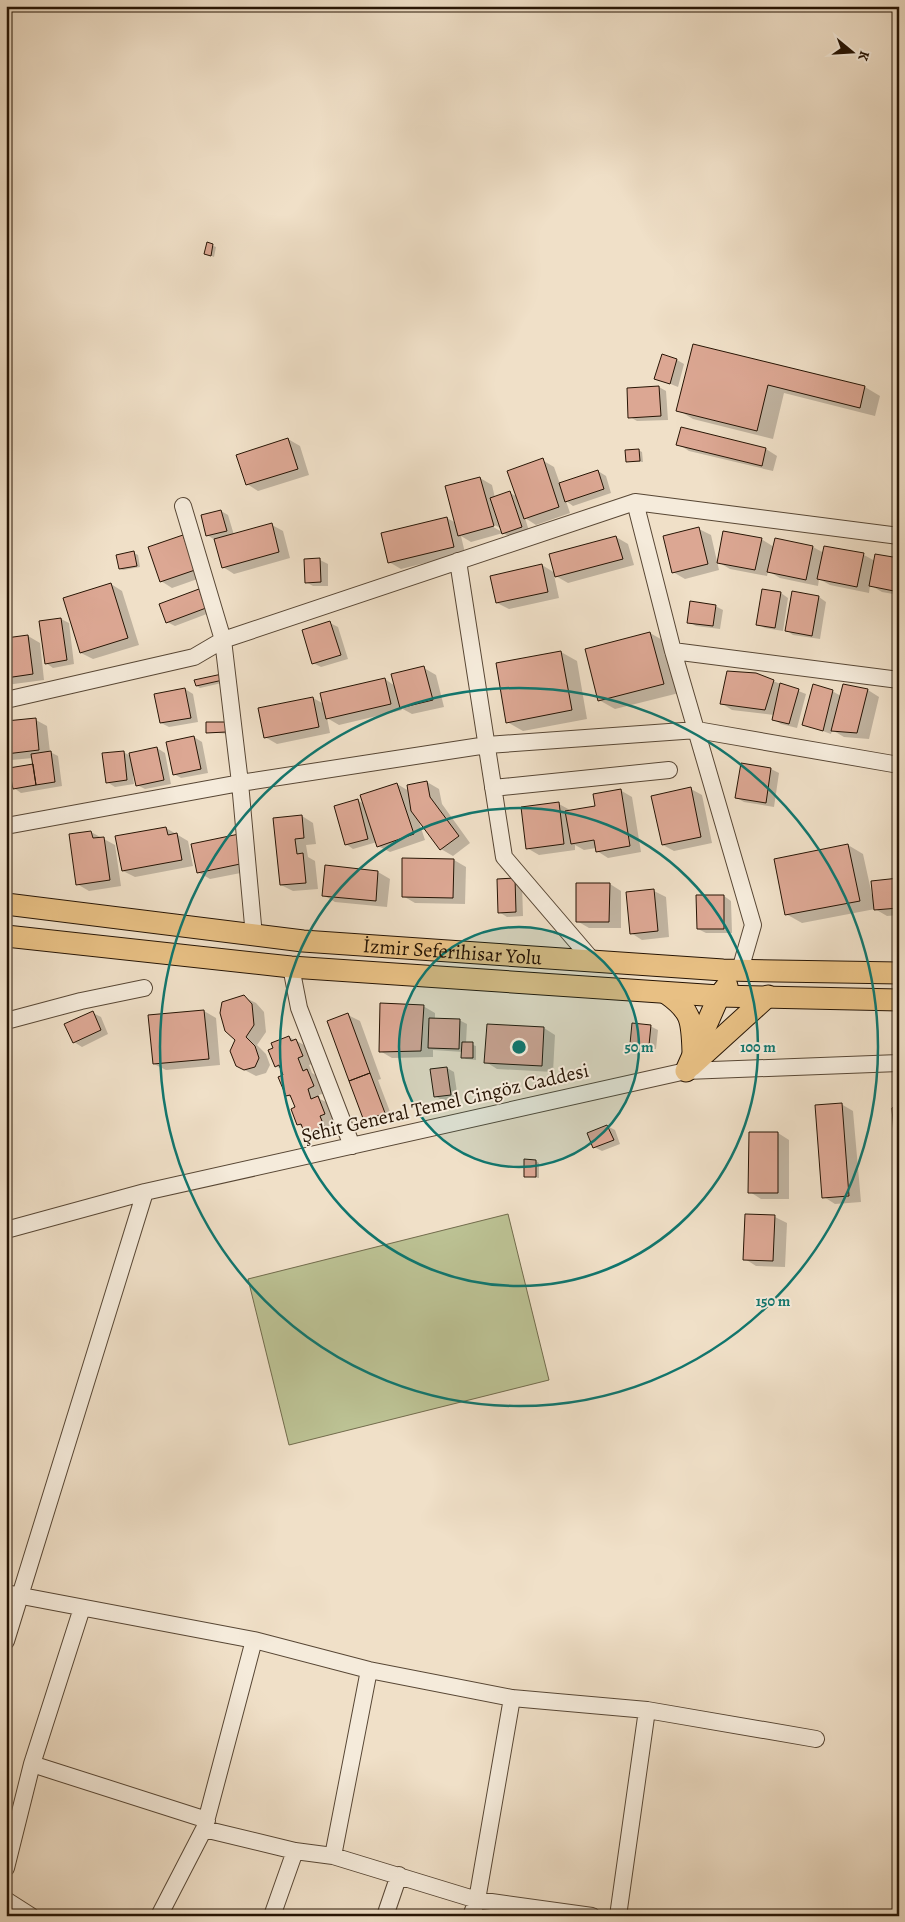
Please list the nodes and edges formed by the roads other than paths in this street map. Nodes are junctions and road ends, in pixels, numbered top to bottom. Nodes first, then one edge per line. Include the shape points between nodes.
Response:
1 (635, 502) junction
2 (183, 506) dead end
3 (899, 536) edge
4 (458, 561) junction
5 (223, 640) junction
6 (673, 651) junction
7 (899, 680) edge
8 (6, 700) edge
9 (697, 730) junction
10 (487, 745) junction
11 (899, 765) edge
12 (669, 770) dead end
13 (240, 783) junction
14 (493, 788) junction
15 (6, 826) edge
16 (6, 904) edge
17 (6, 936) edge
18 (254, 936) junction
19 (593, 961) junction
20 (291, 967) junction
21 (740, 970) junction
22 (899, 974) edge
23 (144, 988) dead end
24 (666, 992) junction
25 (719, 996) junction
26 (768, 996) junction
27 (899, 1000) edge
28 (6, 1021) edge
29 (690, 1062) junction
30 (899, 1063) edge
31 (352, 1146) junction
32 (145, 1192) junction
33 (6, 1230) edge
34 (13, 1593) edge
35 (82, 1608) junction
36 (254, 1640) junction
37 (6, 1641) edge
38 (369, 1670) junction
39 (512, 1698) junction
40 (647, 1710) junction
41 (816, 1739) dead end
42 (32, 1764) junction
43 (205, 1825) junction
44 (295, 1851) junction
45 (333, 1856) junction
46 (6, 1868) edge
47 (399, 1875) junction
48 (6, 1900) edge
49 (476, 1900) junction
50 (32, 1916) edge
51 (159, 1916) edge
52 (272, 1916) edge
53 (385, 1916) edge
54 (471, 1916) edge
55 (592, 1916) edge
56 (618, 1916) edge

1 - 3 street
1 - 4 street
1 - 6 street
2 - 5 street
4 - 5 street
4 - 10 street
5 - 8 street via 194,657
5 - 13 street
6 - 7 street
6 - 9 street
9 - 10 street
9 - 11 street
9 - 21 street via 753,925
10 - 13 street
10 - 14 street
12 - 14 street
13 - 15 street
13 - 18 street
14 - 19 street via 504,857
16 - 18 main road, İzmir Seferihisar Yolu
17 - 20 main road, İzmir Seferihisar Yolu
18 - 19 main road, İzmir Seferihisar Yolu
19 - 21 main road, İzmir Seferihisar Yolu
20 - 24 main road, İzmir Seferihisar Yolu
20 - 31 street via 299,1008
21 - 22 main road, İzmir Seferihisar Yolu
21 - 25 main road
23 - 28 street
24 - 25 main road, İzmir Seferihisar Yolu
24 - 29 main road via 683,1005 692,1034
25 - 26 main road, İzmir Seferihisar Yolu
25 - 29 main road
26 - 27 main road, İzmir Seferihisar Yolu
26 - 29 main road
29 - 30 street, Şehit General Temel Cingöz Caddesi
29 - 31 street, Şehit General Temel Cingöz Caddesi
31 - 32 street, Şehit General Temel Cingöz Caddesi
32 - 33 street, Şehit General Temel Cingöz Caddesi
32 - 34 street
34 - 35 street
34 - 37 street
35 - 36 street
35 - 42 street
36 - 38 street
36 - 43 street
38 - 39 street
38 - 45 street
39 - 40 street
39 - 49 street
40 - 41 street
40 - 56 street
42 - 43 street
42 - 46 street
43 - 44 street
43 - 51 street
44 - 45 street
44 - 52 street
45 - 47 street
47 - 49 street
47 - 53 street
48 - 50 street
49 - 54 street
49 - 55 street

